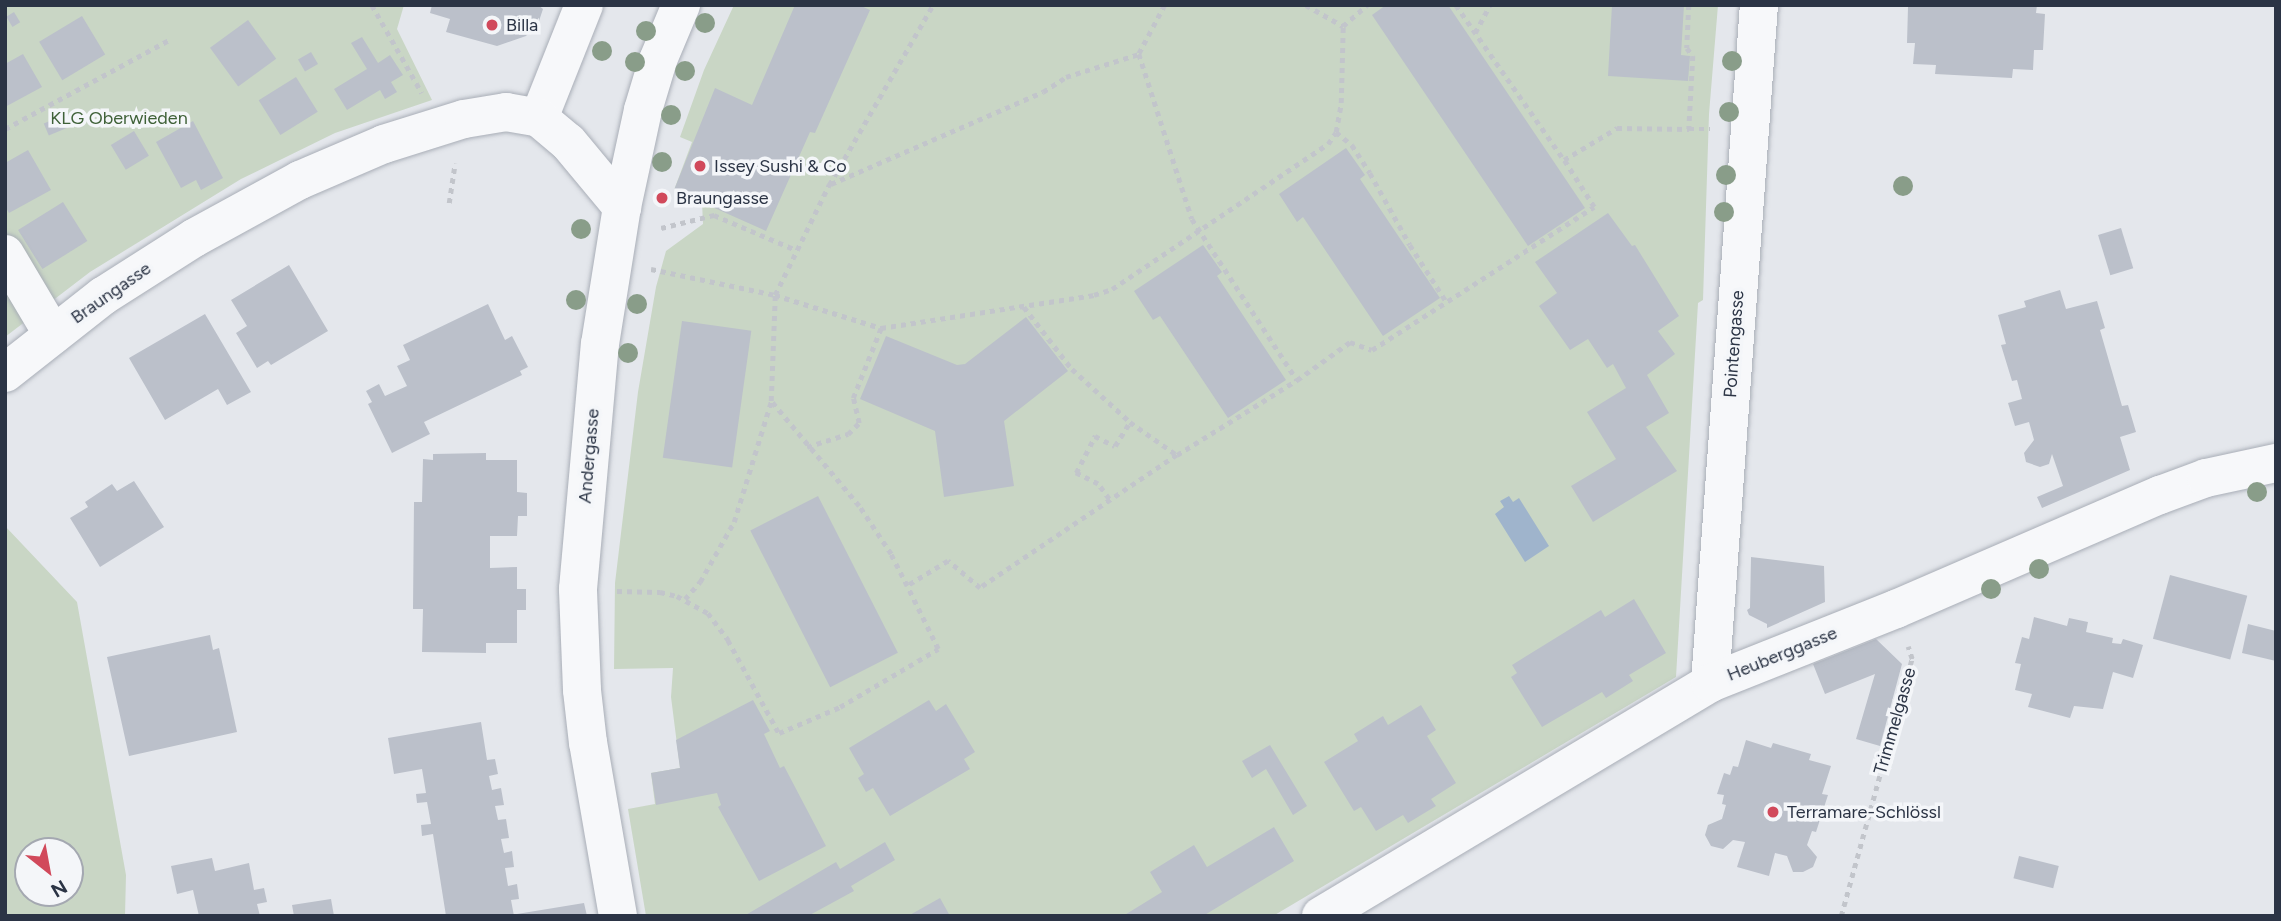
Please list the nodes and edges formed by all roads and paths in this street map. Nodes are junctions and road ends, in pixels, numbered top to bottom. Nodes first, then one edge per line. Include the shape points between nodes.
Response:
1 (372, 5) edge
2 (584, 5) edge
3 (681, 5) edge
4 (933, 5) edge
5 (1166, 5) edge
6 (1306, 5) edge
7 (1367, 5) edge
8 (1457, 5) edge
9 (1490, 5) edge
10 (1689, 5) edge
11 (1759, 5) edge
12 (1343, 26) junction
13 (1475, 33) junction
14 (169, 40) dead end
15 (1139, 54) junction
16 (425, 98) dead end
17 (539, 118) junction
18 (1689, 128) junction
19 (5, 129) edge
20 (1751, 129) junction
21 (1336, 132) junction
22 (1564, 160) junction
23 (829, 185) junction
24 (622, 207) junction
25 (661, 228) dead end
26 (1201, 232) junction
27 (796, 250) junction
28 (5, 254) edge
29 (613, 263) junction
30 (775, 295) junction
31 (1446, 301) junction
32 (1024, 307) junction
33 (881, 328) junction
34 (53, 335) junction
35 (5, 373) edge
36 (1297, 380) junction
37 (771, 401) junction
38 (1130, 422) junction
39 (807, 447) junction
40 (1177, 455) junction
41 (2276, 463) edge
42 (1109, 499) junction
43 (907, 586) junction
44 (609, 590) dead end
45 (685, 599) junction
46 (1896, 609) junction
47 (1710, 683) junction
48 (618, 916) edge
49 (1321, 916) edge
50 (1841, 916) edge

1 - 16 path
2 - 17 street
3 - 24 street, Andergasse via 643,110
4 - 23 path
5 - 15 path
6 - 12 path
7 - 12 path
8 - 13 path
9 - 13 path
10 - 18 path via 1687,48 1693,56
11 - 20 street, Pointengasse
12 - 21 path
13 - 22 path
14 - 19 path
15 - 23 path via 1066,77 1023,101
15 - 26 path via 1192,219
17 - 24 street via 568,142
17 - 34 street, Braungasse via 506,112 464,119 384,144 299,180 194,237
18 - 20 path
18 - 22 path via 1616,128
20 - 47 street, Pointengasse
21 - 26 path via 1328,144
21 - 31 path via 1352,145
22 - 31 path via 1594,206
23 - 27 path
24 - 29 street, Andergasse
25 - 27 path via 714,215
26 - 32 path via 1112,289
26 - 36 path
27 - 30 path
28 - 34 street
29 - 30 path
29 - 48 street, Andergasse via 593,412 578,589 588,743
30 - 33 path
30 - 37 path
31 - 36 path via 1372,350 1350,342
32 - 33 path
32 - 38 path via 1072,369
33 - 39 path via 853,398 859,423 848,434
34 - 35 street, Braungasse
36 - 40 path
37 - 39 path
37 - 45 path via 734,522 700,582
38 - 40 path
38 - 42 path via 1115,446 1095,436 1076,472 1098,484
39 - 43 path via 859,506
40 - 42 path
41 - 46 street, Heuberggasse via 2206,478 2160,495
42 - 43 path via 980,588 948,561
43 - 45 path via 937,649 840,707 779,733 718,624
44 - 45 path via 660,592
46 - 47 street, Heuberggasse
46 - 50 path, Trimmelgasse via 1912,659
47 - 49 street, Heuberggasse

